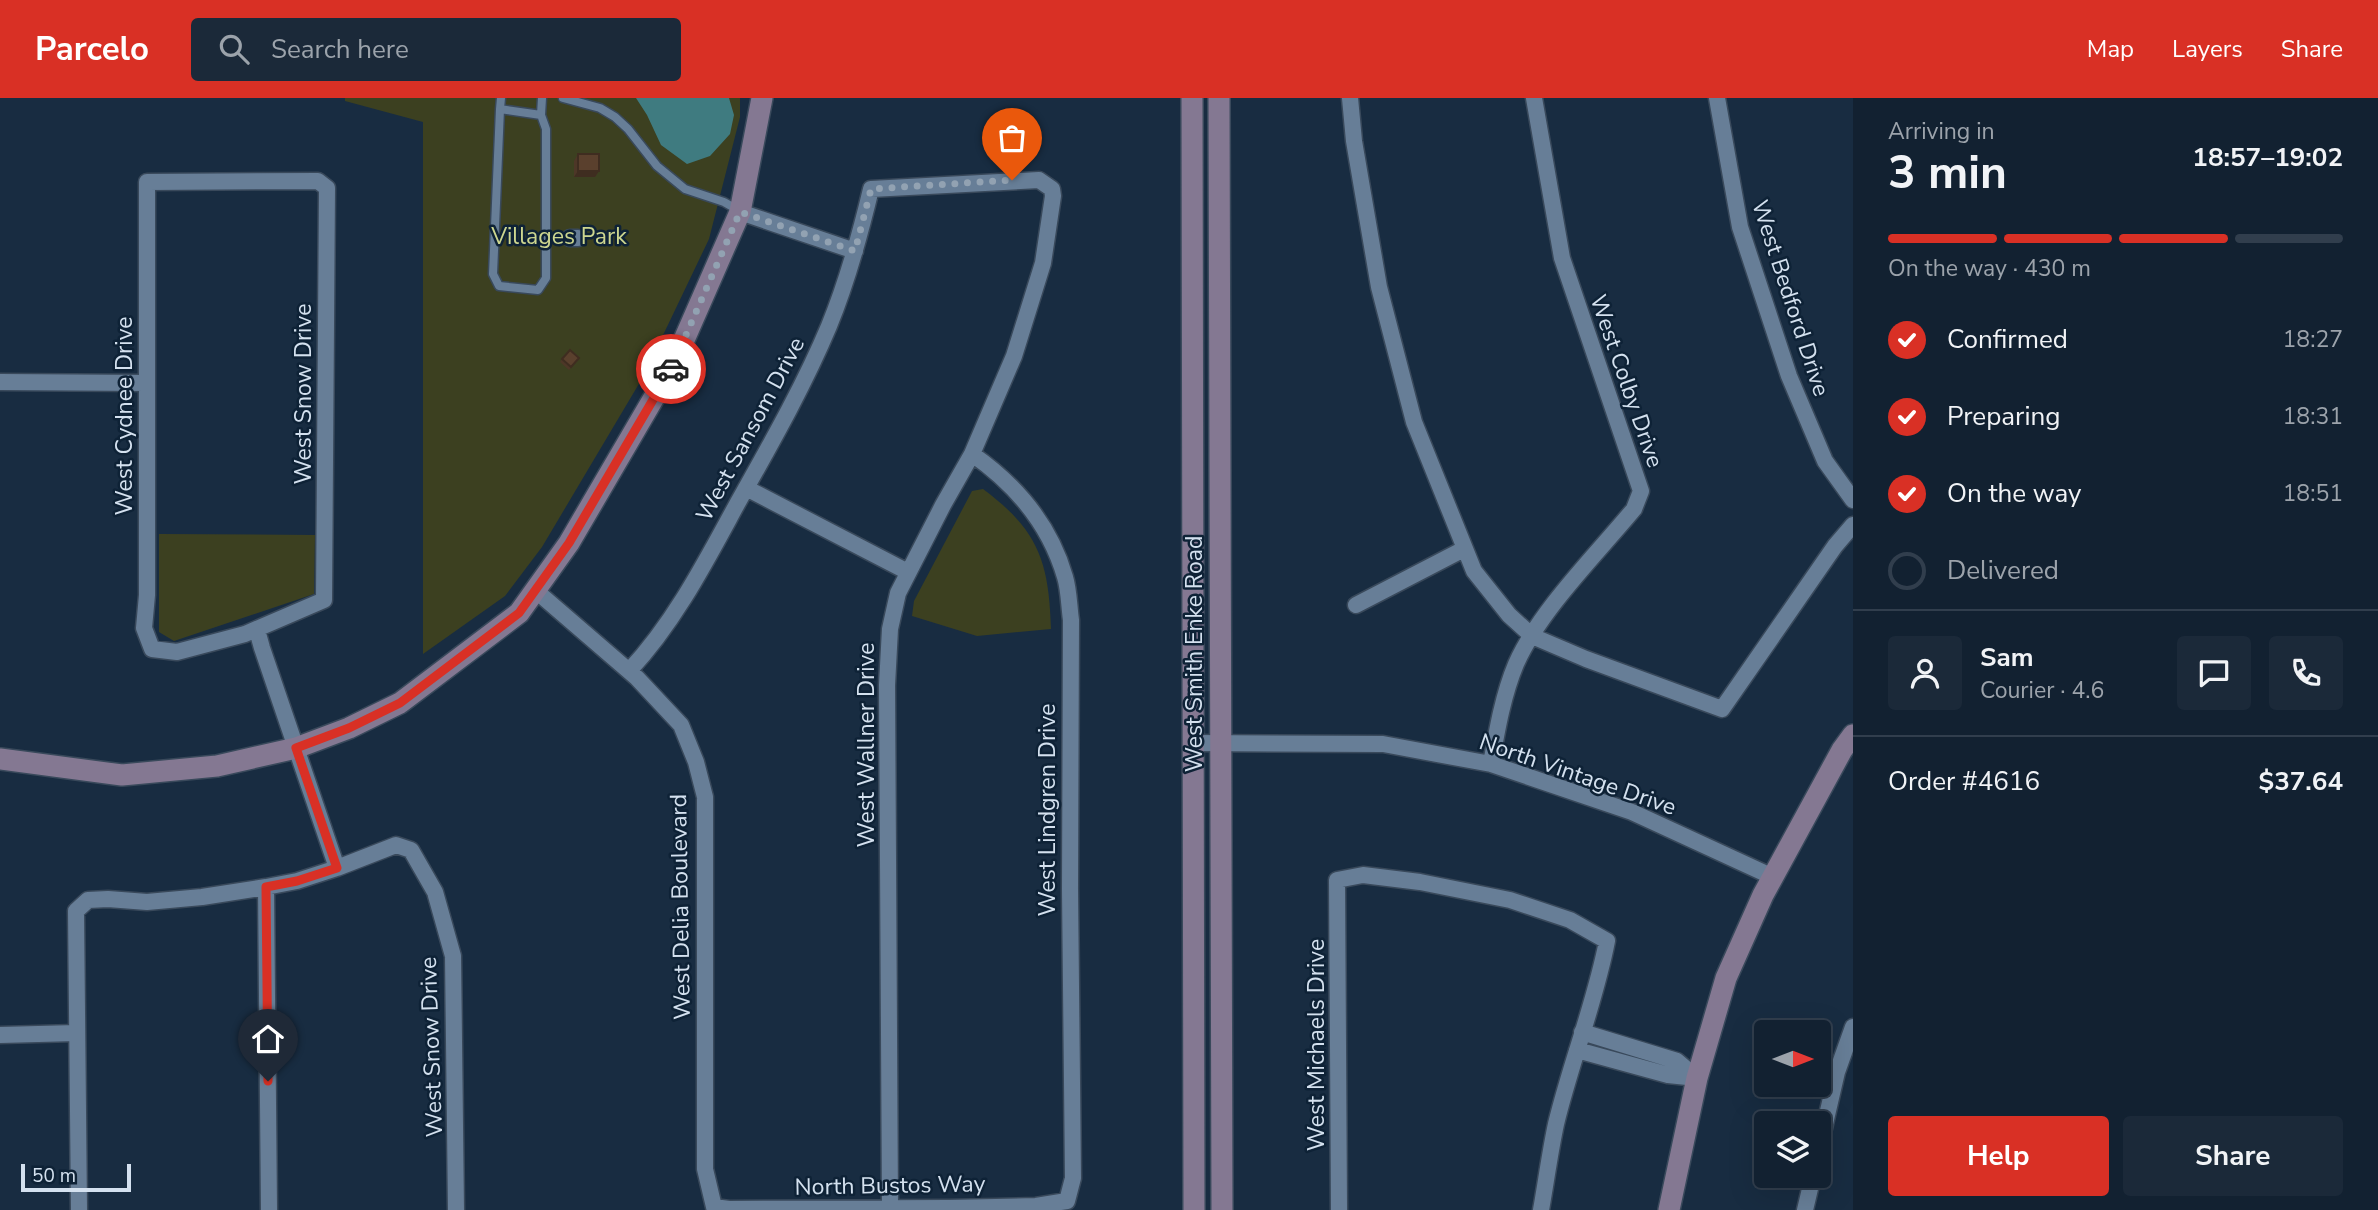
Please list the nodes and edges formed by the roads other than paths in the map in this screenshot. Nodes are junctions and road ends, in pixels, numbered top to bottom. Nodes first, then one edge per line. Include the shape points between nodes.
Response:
1 (501, 98) edge
2 (542, 98) edge
3 (563, 98) edge
4 (762, 98) edge
5 (1192, 98) edge
6 (1219, 98) edge
7 (1350, 98) edge
8 (1534, 98) edge
9 (1717, 98) edge
10 (500, 109) junction
11 (541, 115) junction
12 (147, 182) joint
13 (871, 189) joint
14 (740, 212) junction
15 (855, 251) junction
16 (0, 382) edge
17 (146, 383) junction
18 (972, 453) junction
19 (746, 488) junction
20 (1853, 500) edge
21 (1853, 525) edge
22 (1464, 548) junction
23 (908, 572) junction
24 (535, 590) junction
25 (1356, 606) dead end
26 (257, 630) junction
27 (1532, 636) junction
28 (629, 671) junction
29 (1853, 735) edge
30 (1193, 743) junction
31 (1221, 743) junction
32 (296, 748) junction
33 (0, 759) edge
34 (1491, 764) junction
35 (337, 868) junction
36 (1773, 877) junction
37 (266, 887) junction
38 (1853, 1027) edge
39 (1582, 1032) junction
40 (76, 1033) junction
41 (0, 1035) edge
42 (1577, 1050) junction
43 (1697, 1078) junction
44 (1828, 1111) edge
45 (1810, 1188) edge
46 (1067, 1201) joint
47 (714, 1207) joint
48 (890, 1209) edge
49 (79, 1210) edge
50 (269, 1210) edge
51 (456, 1210) edge
52 (1194, 1210) edge
53 (1223, 1210) edge
54 (1339, 1210) edge
55 (1541, 1210) edge
56 (1669, 1210) edge
57 (1805, 1210) edge

1 - 10 lane
2 - 11 lane
3 - 14 lane via 615,117 657,166 685,189
4 - 14 street
5 - 30 street, West Smith Enke Road
6 - 31 street, West Smith Enke Road
7 - 22 street via 1379,287 1414,422
8 - 27 street, West Colby Drive via 1562,258 1641,491 1634,509
9 - 20 street, West Bedford Drive via 1740,227 1789,376 1825,461
10 - 11 lane
10 - 11 lane via 494,274 499,286 538,290 546,278 546,129
12 - 17 street, West Cydnee Drive
12 - 26 street, West Snow Drive via 318,181 327,188 324,600
13 - 15 street, West Sansom Drive
13 - 18 street, West Wallner Drive via 1039,180 1052,189 1043,263 1014,356
14 - 15 street
14 - 24 street via 673,365 569,543
15 - 19 street, West Sansom Drive via 830,325
16 - 17 street
17 - 26 street, West Cydnee Drive via 144,628 152,649 177,652
18 - 23 street, West Wallner Drive
18 - 46 street, West Lindgren Drive via 1028,503 1050,540 1065,578 1071,620 1073,1178
19 - 23 street
19 - 28 street, West Sansom Drive via 704,565
21 - 27 street via 1722,709
22 - 25 street
22 - 27 street via 1474,571 1508,615
23 - 48 street, West Wallner Drive via 890,629 887,685
24 - 28 street, West Delia Boulevard
24 - 32 street via 519,613 400,703
26 - 32 street
27 - 34 street, West Colby Drive via 1516,664
28 - 47 street, West Delia Boulevard via 681,725 705,797 705,1169
29 - 36 street
30 - 31 street, North Vintage Drive
30 - 52 street, West Smith Enke Road
31 - 34 street, North Vintage Drive via 1383,744
31 - 53 street, West Smith Enke Road
32 - 33 street via 216,766 122,775
32 - 35 street
34 - 36 street, North Vintage Drive via 1632,812
35 - 37 street
35 - 51 street, West Snow Drive via 396,845 411,850 435,892 453,956
36 - 43 street via 1726,978
37 - 40 street via 202,898 89,900 76,911
37 - 50 street
38 - 44 street
39 - 42 street
39 - 43 street via 1677,1061
39 - 54 street, West Michaels Drive via 1607,941 1570,920 1510,900 1374,876 1337,880
40 - 41 street
40 - 49 street
42 - 43 street via 1668,1075
42 - 55 street via 1556,1125
43 - 56 street
45 - 57 street
46 - 48 street, North Bustos Way via 1036,1206
47 - 48 street, North Bustos Way

